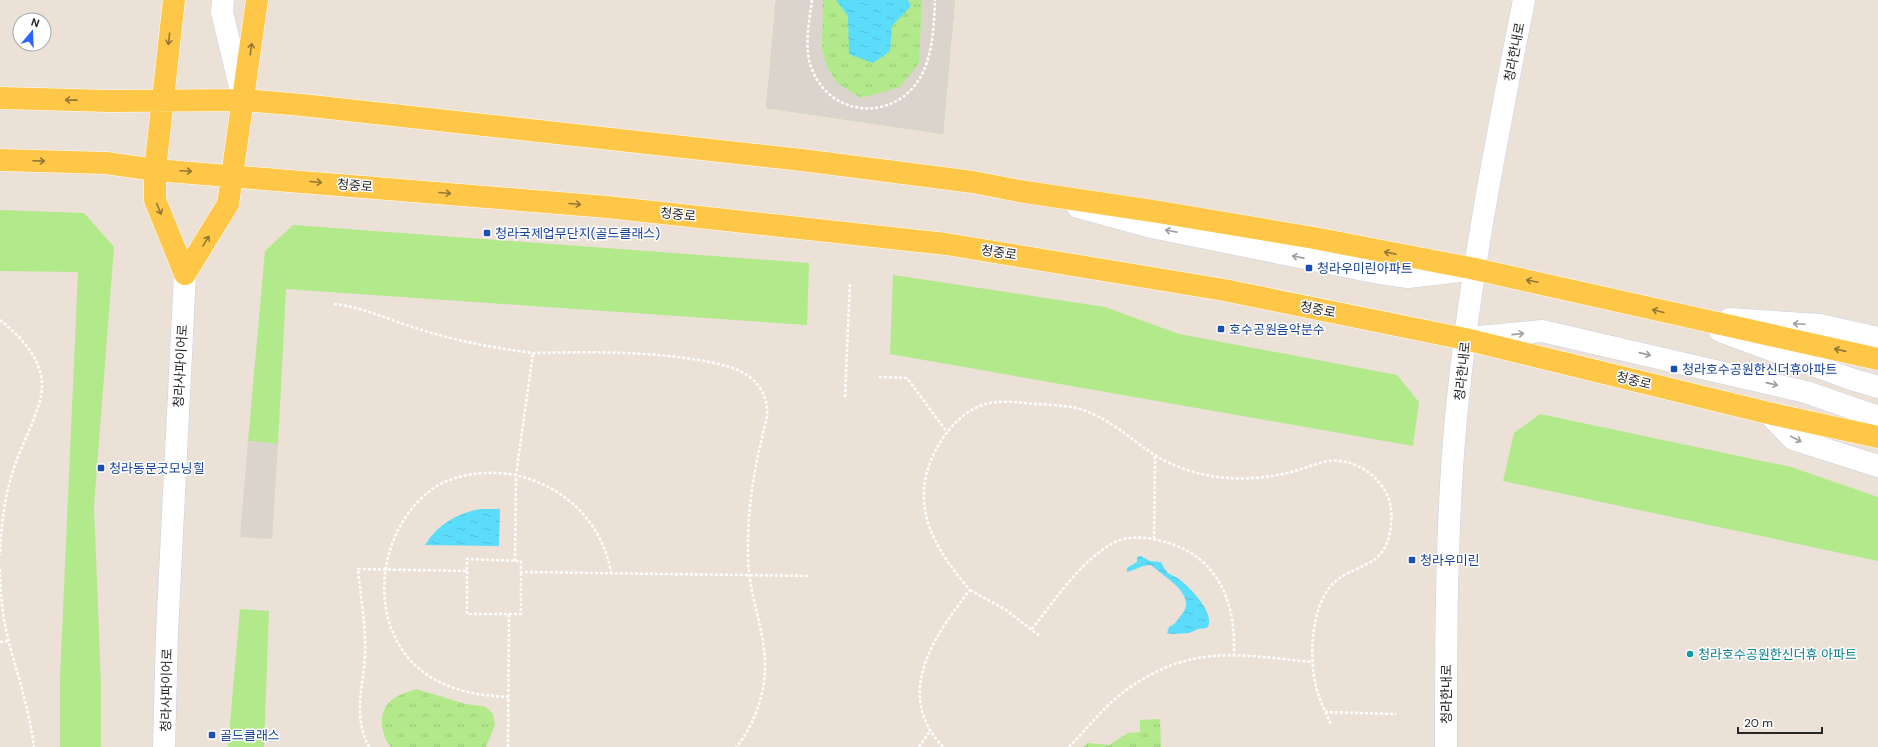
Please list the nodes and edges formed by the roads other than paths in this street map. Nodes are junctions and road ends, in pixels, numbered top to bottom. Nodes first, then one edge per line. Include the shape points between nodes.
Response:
1 (174, 0) edge
2 (223, 0) edge
3 (257, 0) edge
4 (1524, 0) edge
5 (0, 98) edge
6 (162, 100) junction
7 (244, 100) junction
8 (0, 160) edge
9 (155, 170) junction
10 (234, 175) junction
11 (1475, 269) junction
12 (185, 274) junction
13 (1682, 317) junction
14 (1878, 338) edge
15 (1465, 339) junction
16 (1878, 359) edge
17 (1878, 388) edge
18 (1768, 413) junction
19 (1878, 417) edge
20 (1878, 437) edge
21 (1878, 466) edge
22 (164, 747) edge
23 (1446, 747) edge

1 -> 6 main road
2 - 7 street via 222,12
7 -> 3 main road, 청라사파이어로
4 - 11 street, 청라한내로
6 -> 5 main road
6 - 7 main road
6 - 9 main road
7 - 10 main road, 청라사파이어로
11 -> 7 main road via 1182,216 973,182 802,160
8 -> 9 main road, 청중로 via 106,163
9 -> 10 main road, 청중로
9 -> 12 main road via 155,200
12 -> 10 main road, 청라사파이어로 via 228,204
10 -> 15 main road, 청중로 via 607,207 946,244 1224,290
13 -> 11 main road via 1550,284
11 - 15 street, 청라한내로
12 - 22 street, 청라사파이어로 via 167,625
14 -> 13 street via 1820,325
16 -> 13 main road
13 - 17 street
15 - 18 main road, 청중로
15 -> 19 street via 1542,331 1806,392
15 - 23 street, 청라한내로 via 1454,440 1448,544
18 - 20 main road, 청중로
18 -> 21 street via 1793,439

